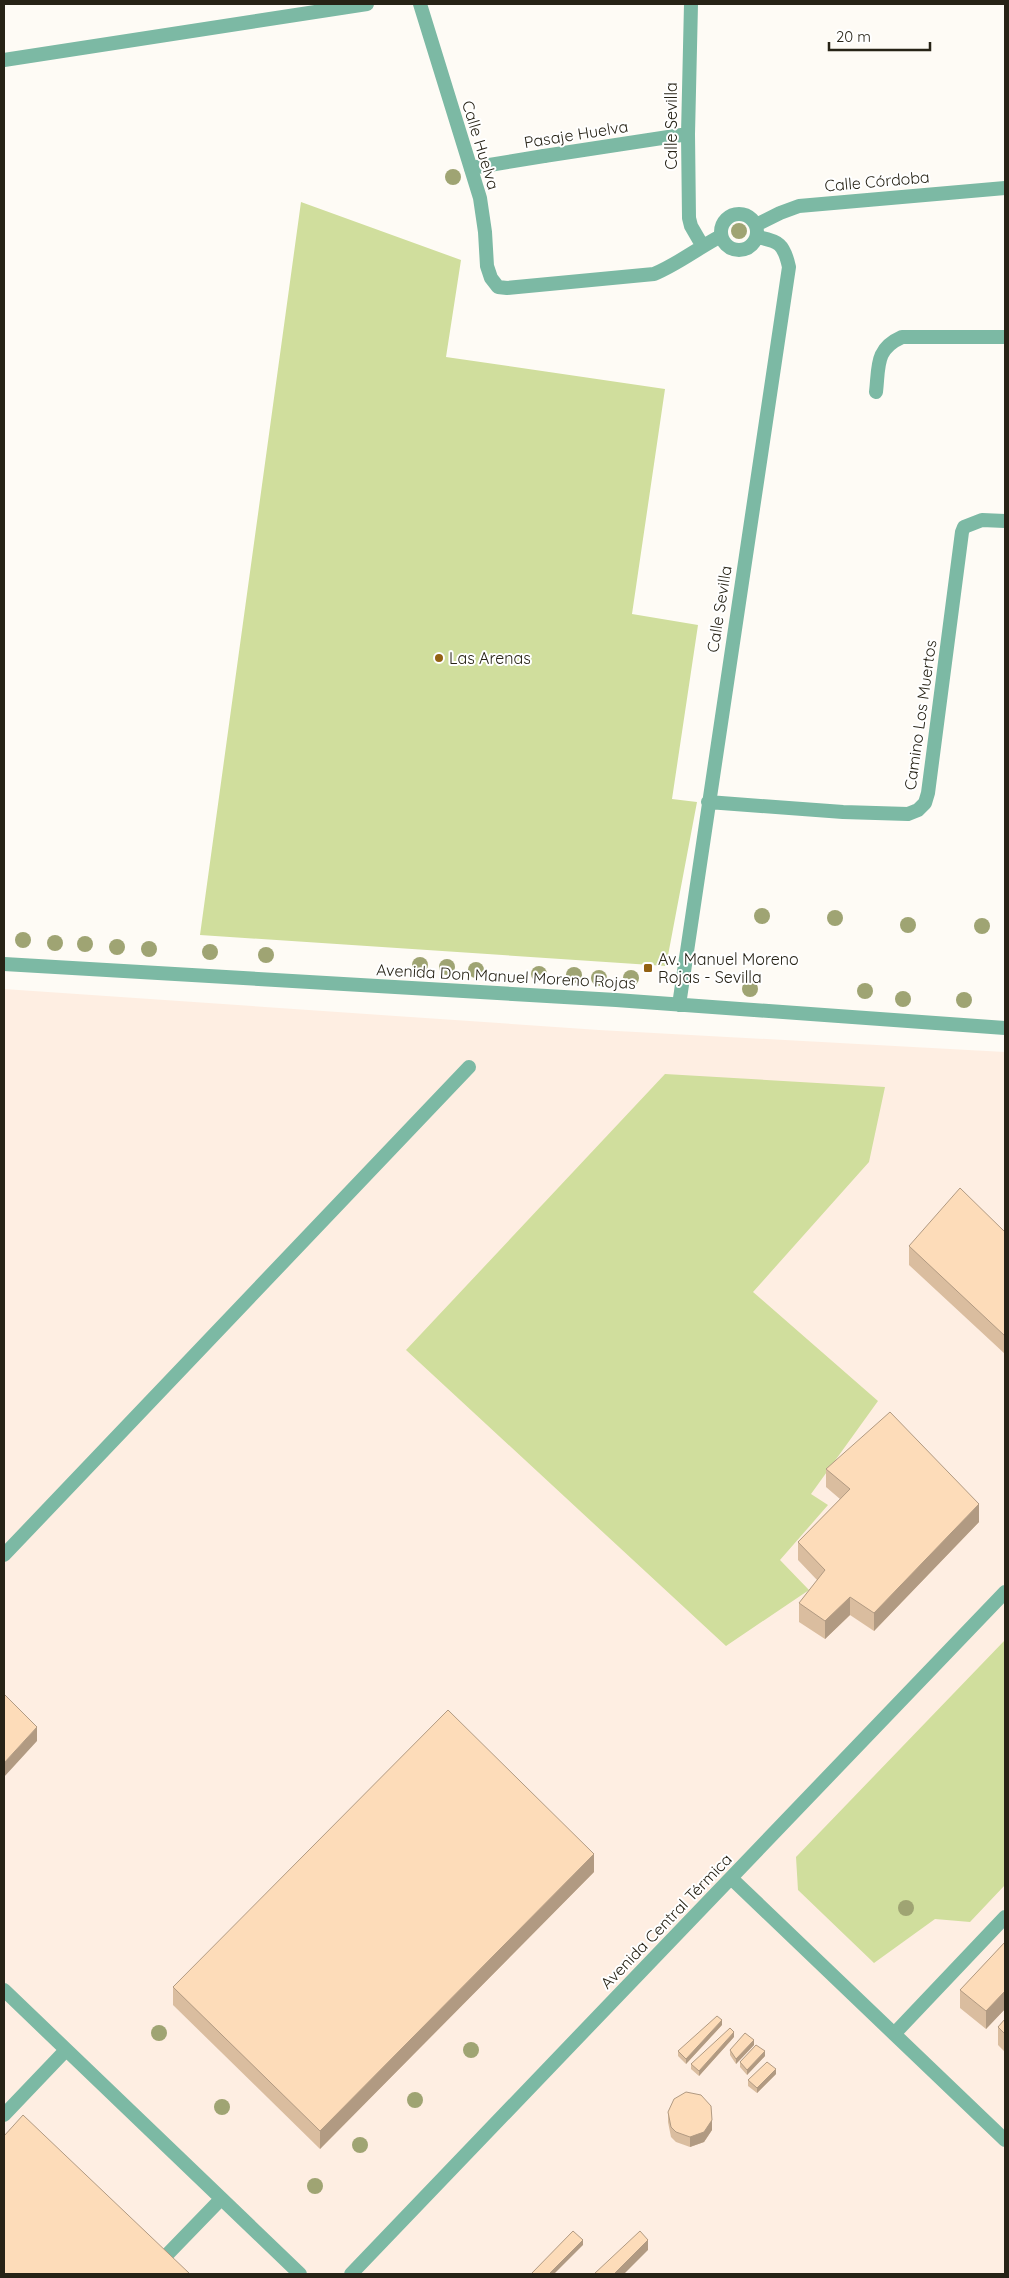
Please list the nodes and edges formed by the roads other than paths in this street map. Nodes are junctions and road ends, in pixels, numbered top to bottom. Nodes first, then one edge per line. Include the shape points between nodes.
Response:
1 (367, 4) edge
2 (420, 4) edge
3 (691, 4) edge
4 (303, 8) edge
5 (4, 60) edge
6 (688, 134) junction
7 (471, 168) junction
8 (1005, 188) edge
9 (757, 231) junction
10 (721, 236) junction
11 (702, 246) junction
12 (1005, 336) edge
13 (876, 392) dead end
14 (1005, 521) edge
15 (708, 802) junction
16 (4, 964) edge
17 (679, 1004) junction
18 (1005, 1028) edge
19 (469, 1067) dead end
20 (4, 1555) edge
21 (1005, 1592) edge
22 (731, 1878) junction
23 (1005, 1917) edge
24 (4, 1990) edge
25 (894, 2034) junction
26 (66, 2050) junction
27 (4, 2115) edge
28 (1005, 2140) edge
29 (221, 2199) junction
30 (160, 2263) edge
31 (300, 2274) edge
32 (352, 2274) edge

1 - 4 street
2 - 7 street, Calle Huelva
3 - 6 street, Calle Sevilla
4 - 5 street
6 - 7 street, Pasaje Huelva
6 - 11 street, Calle Sevilla via 689,218
7 - 11 street, Calle Huelva via 480,198 487,266 498,287 654,274
8 - 9 street, Calle Córdoba via 799,206 780,213
9 - 10 street, Calle Córdoba via 750,247 739,250 728,246
9 - 10 street via 748,216 737,214 726,220
9 - 15 street, Calle Sevilla via 781,245 789,267
10 - 11 street
12 - 13 street via 902,337 890,342 882,351
14 - 15 street, Camino Los Muertos via 974,521 962,532 928,793 918,810 908,814 843,812
15 - 17 street, Calle Sevilla
16 - 17 street, Avenida Don Manuel Moreno Rojas
17 - 18 street, Avenida Don Manuel Moreno Rojas
19 - 20 street
21 - 22 street, Avenida Central Térmica
22 - 25 street
22 - 32 street, Avenida Central Térmica
23 - 25 street
24 - 26 street
25 - 28 street
26 - 27 street
26 - 29 street
29 - 30 street
29 - 31 street

